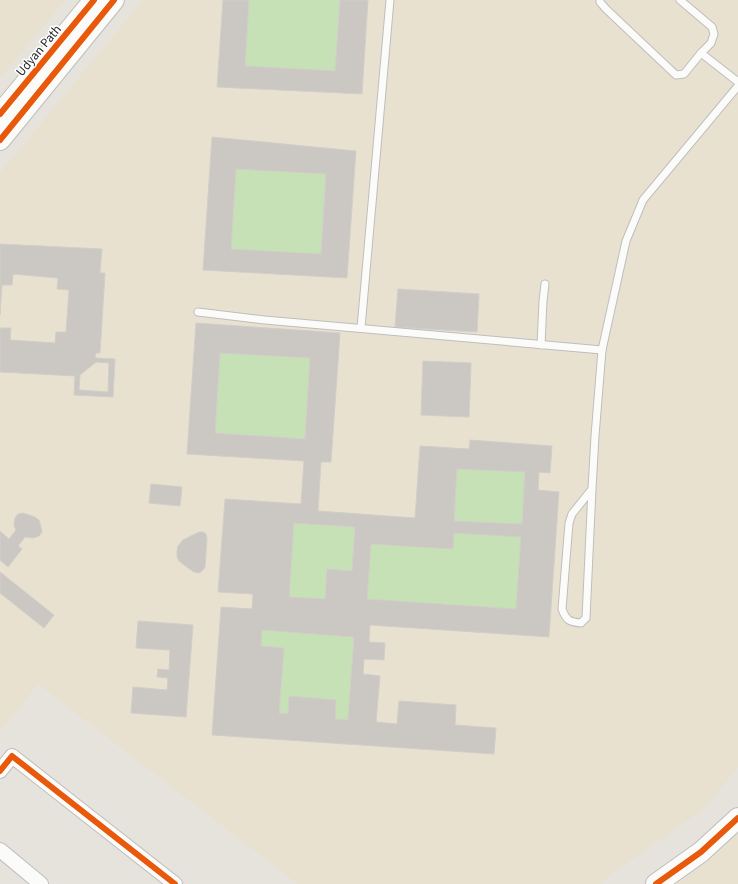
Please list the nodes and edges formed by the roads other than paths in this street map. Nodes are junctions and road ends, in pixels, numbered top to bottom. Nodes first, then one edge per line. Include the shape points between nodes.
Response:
1 (94, 0) edge
2 (114, 0) edge
3 (390, 0) edge
4 (600, 0) edge
5 (680, 0) edge
6 (701, 54) junction
7 (738, 82) edge
8 (738, 86) edge
9 (0, 114) edge
10 (0, 140) edge
11 (545, 284) dead end
12 (198, 312) dead end
13 (361, 328) junction
14 (541, 345) junction
15 (602, 350) junction
16 (592, 489) junction
17 (0, 771) edge
18 (738, 818) edge
19 (0, 850) edge
20 (41, 884) edge
21 (175, 884) edge
22 (656, 884) edge

1 - 9 main road, Udyan Path
2 - 10 main road, Udyan Path
3 - 13 lane
4 - 6 lane via 606,9 676,74 684,74
5 - 6 lane via 712,27 714,34 711,43
6 - 7 lane
8 - 15 lane via 642,200 626,241
11 - 14 lane
12 - 13 lane
13 - 14 lane
14 - 15 lane
15 - 16 lane
16 - 16 lane via 586,618 581,623 572,622 565,618 562,609 569,523 572,514
17 - 21 street via 12,756
18 - 22 main road via 701,852
19 - 20 street

